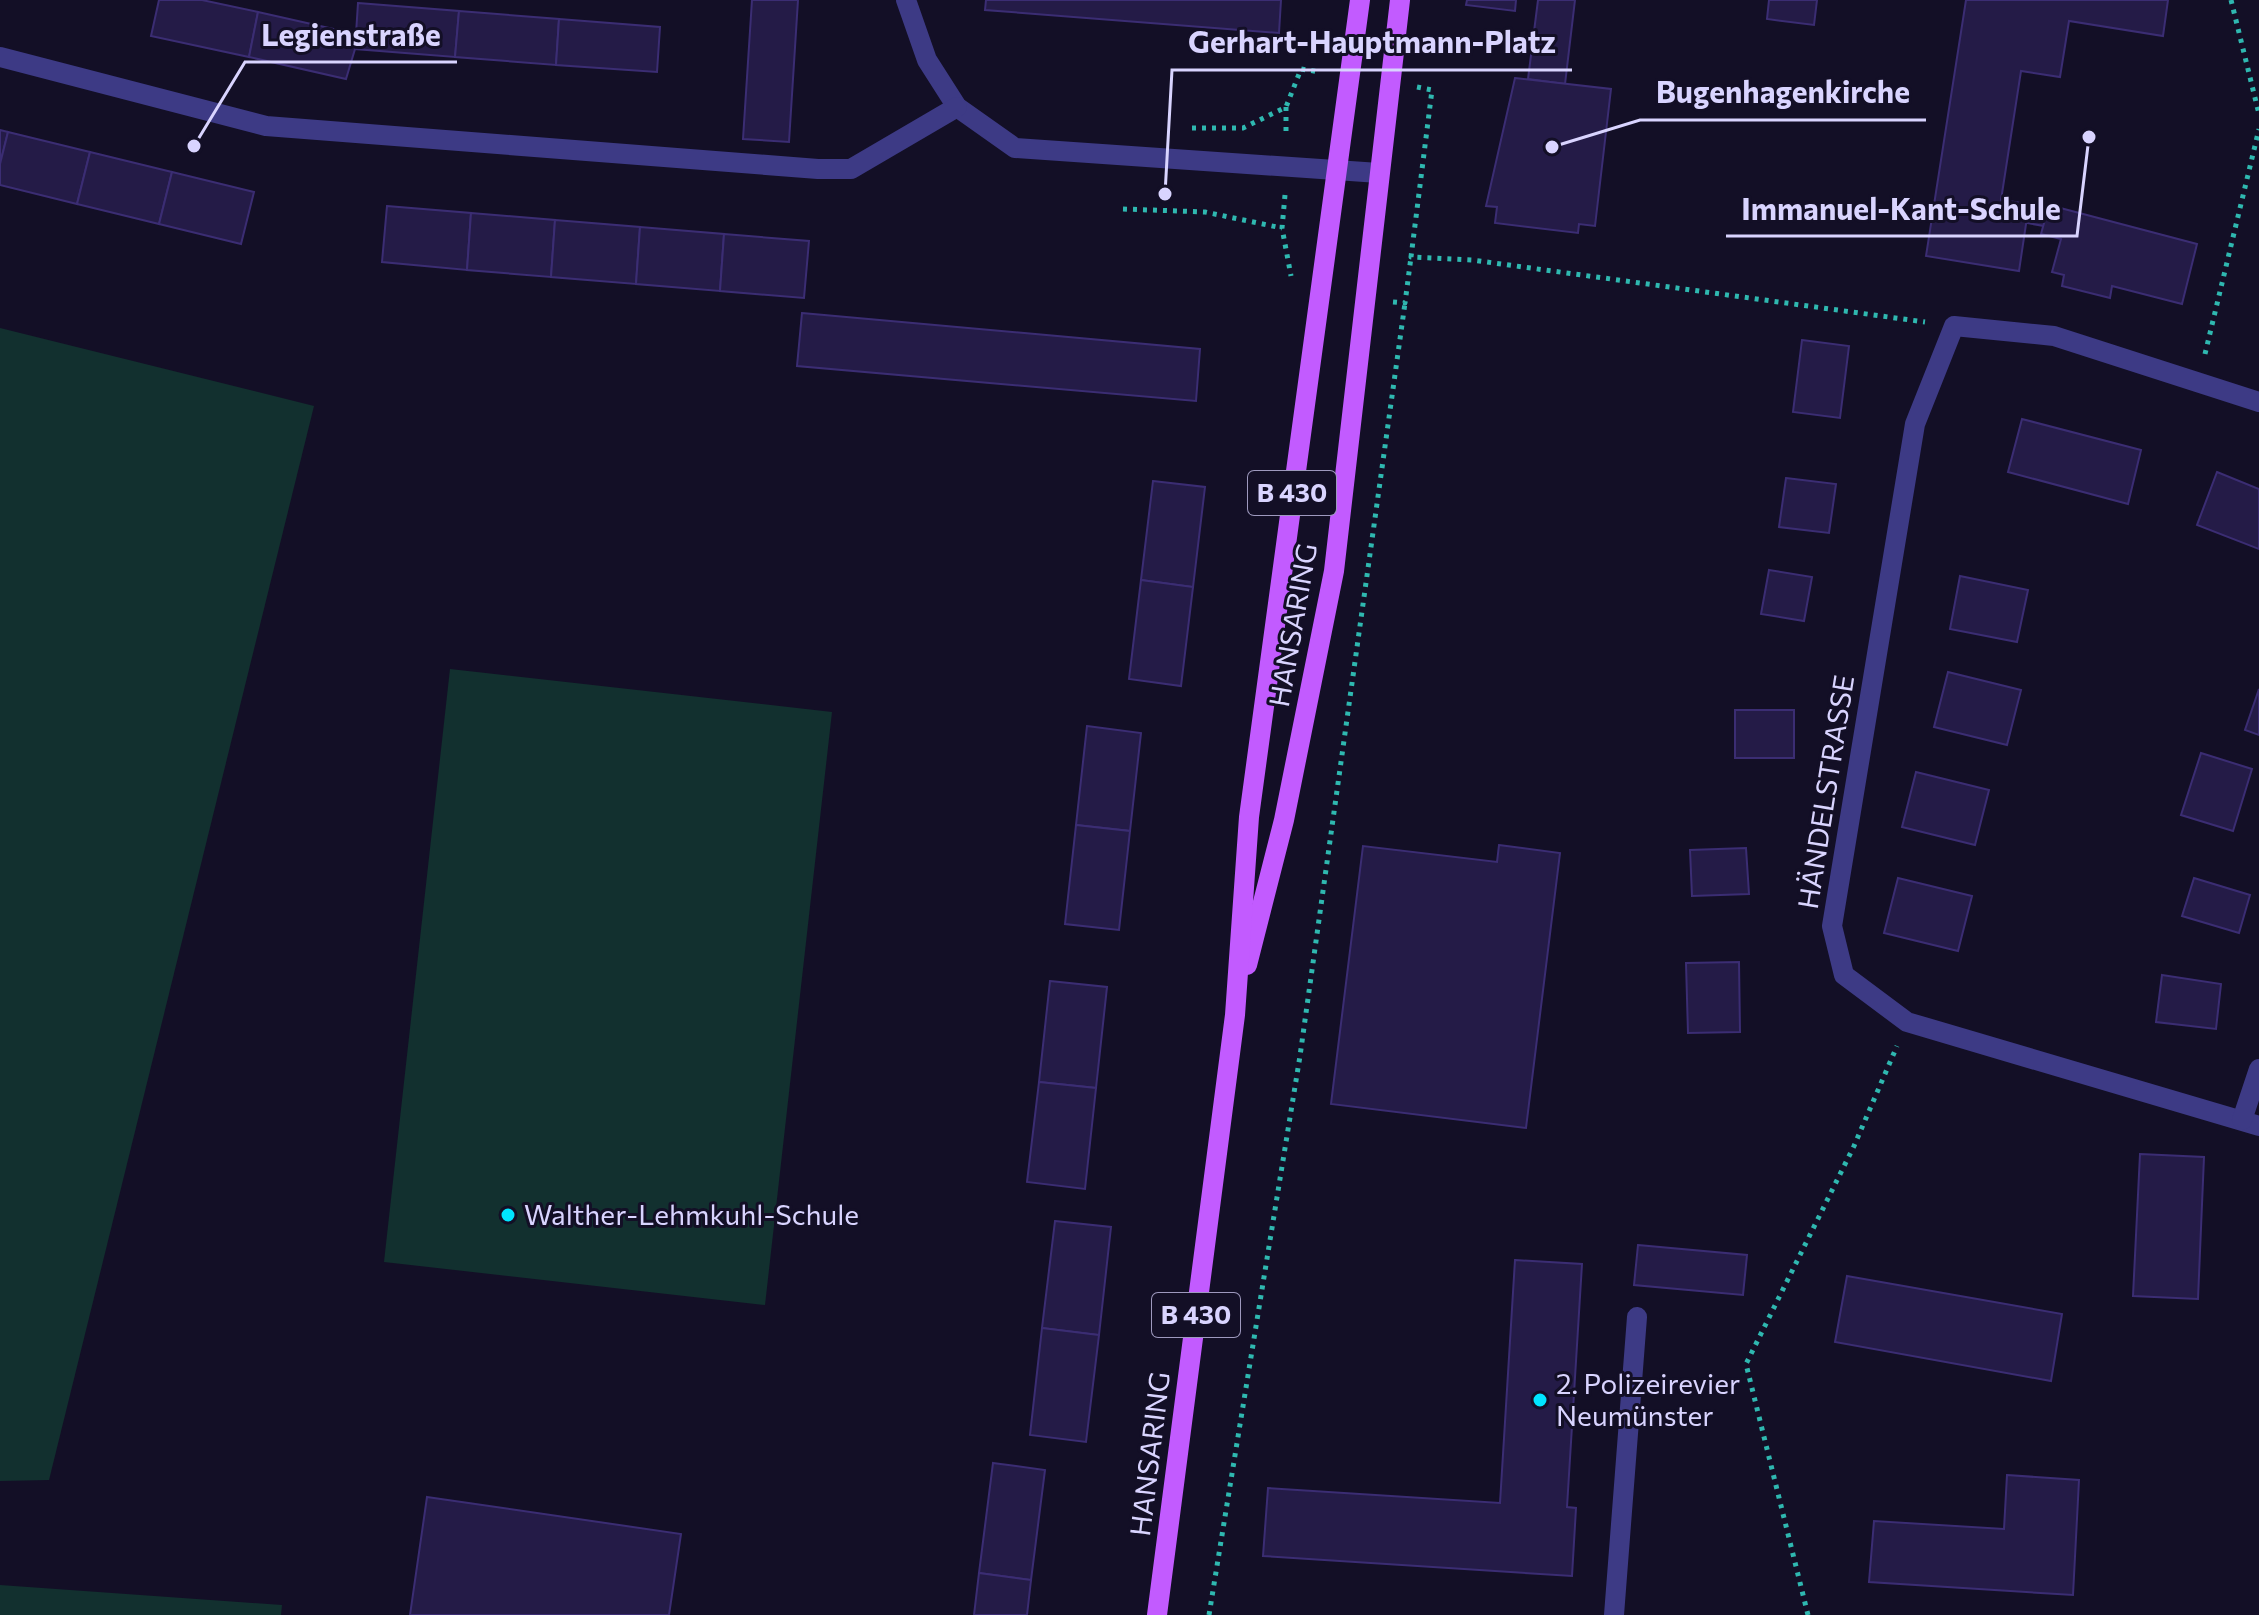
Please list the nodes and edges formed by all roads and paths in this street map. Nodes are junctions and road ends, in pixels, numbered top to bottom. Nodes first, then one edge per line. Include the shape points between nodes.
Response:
1 (906, 0) edge
2 (1360, 0) edge
3 (1400, 0) edge
4 (2231, 0) edge
5 (0, 57) edge
6 (1349, 76) junction
7 (1389, 82) junction
8 (957, 107) junction
9 (2259, 114) edge
10 (1190, 128) dead end
11 (2259, 129) edge
12 (1336, 169) junction
13 (1379, 173) junction
14 (1123, 209) dead end
15 (1282, 228) dead end
16 (1405, 303) dead end
17 (1954, 326) junction
18 (2199, 382) junction
19 (2259, 402) edge
20 (1235, 1015) junction
21 (1907, 1022) junction
22 (2259, 1069) edge
23 (2250, 1123) edge
24 (1637, 1317) dead end
25 (1157, 1615) edge
26 (1209, 1615) edge
27 (1614, 1615) edge
28 (1808, 1615) edge

1 - 8 street via 927,60
2 - 6 main road, HANSARING / B 430
3 - 7 main road, HANSARING / B 430
4 - 9 path
5 - 8 street via 266,126 818,169 851,169
6 - 10 path via 1301,69 1286,107 1243,128
6 - 12 main road, HANSARING / B 430
7 - 13 main road, HANSARING / B 430
7 - 17 path via 1432,90 1411,257 1472,260
8 - 12 street via 1015,148
11 - 18 path
12 - 13 street
12 - 20 main road, HANSARING / B 430 via 1249,817
13 - 20 main road, HANSARING / B 430 via 1334,571 1284,820
14 - 15 path via 1205,212
16 - 26 path via 1300,1056
17 - 18 street via 2054,336
17 - 21 street, HÄNDELSTRASSE via 1915,424 1832,926 1844,975
18 - 19 street
20 - 25 main road, HANSARING / B 430
21 - 23 street, HÄNDELSTRASSE
21 - 28 path via 1854,1146 1746,1364
22 - 23 street
24 - 27 street

